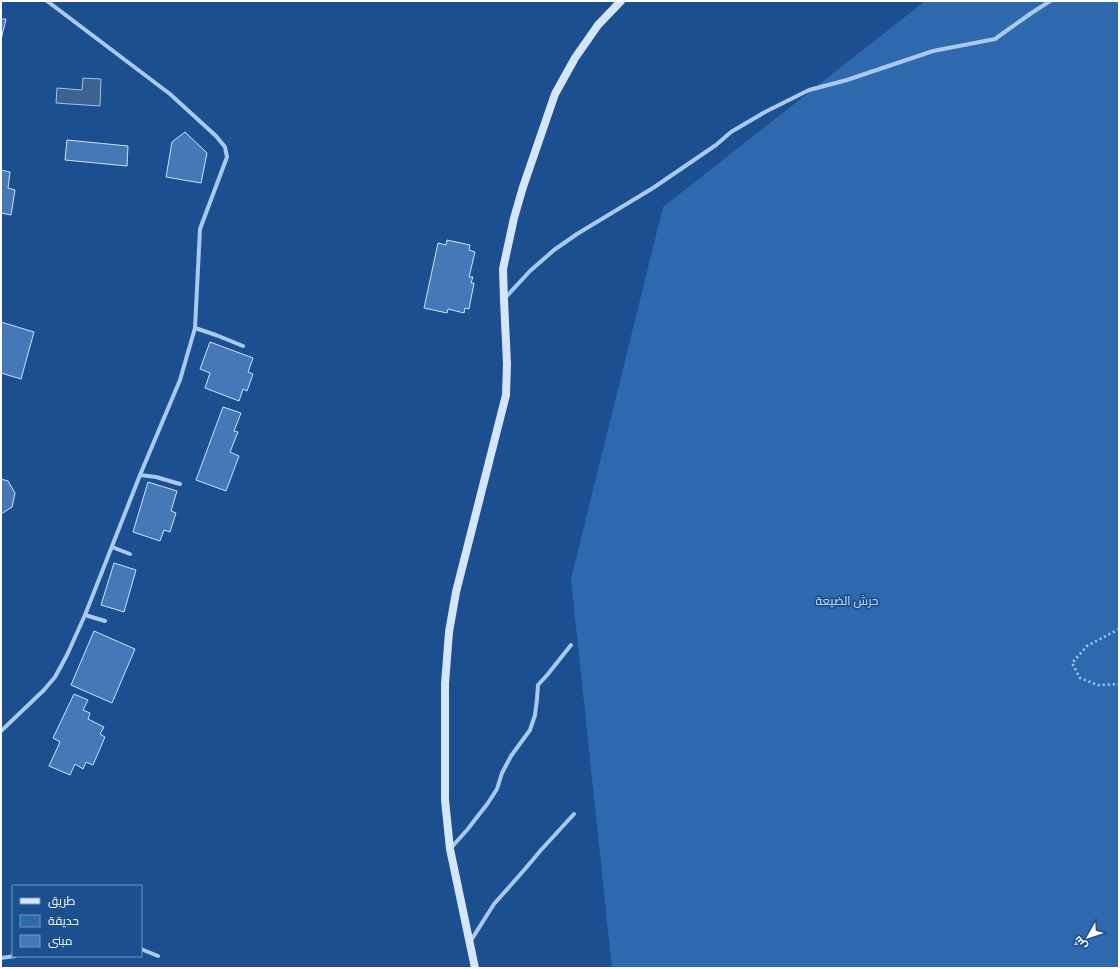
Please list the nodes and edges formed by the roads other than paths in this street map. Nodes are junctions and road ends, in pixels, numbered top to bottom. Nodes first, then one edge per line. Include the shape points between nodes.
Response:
1 (47, 1) edge
2 (621, 1) edge
3 (1050, 1) edge
4 (504, 300) junction
5 (195, 328) junction
6 (243, 346) dead end
7 (140, 475) junction
8 (180, 484) dead end
9 (112, 547) junction
10 (130, 554) dead end
11 (85, 615) junction
12 (105, 621) dead end
13 (571, 645) dead end
14 (1, 731) edge
15 (574, 814) dead end
16 (450, 849) junction
17 (469, 942) junction
18 (142, 949) edge
19 (12, 956) edge
20 (158, 956) dead end
21 (1, 958) edge
22 (475, 968) edge

1 - 5 street via 170,94 225,147 227,157 200,228
2 - 4 street via 594,30 575,58 556,94 514,218 503,269
3 - 4 street via 996,39 933,51 809,90 765,112 653,188 554,250 530,271
4 - 16 street via 506,394 448,632 445,800
5 - 6 street
5 - 7 street via 180,380
7 - 8 street
7 - 9 street
9 - 10 street
9 - 11 street
11 - 12 street
11 - 14 street via 55,677
13 - 16 street via 538,685 536,710 530,730 511,756 497,789
15 - 17 street via 494,904
16 - 17 street
17 - 22 street
18 - 20 street
19 - 21 street

